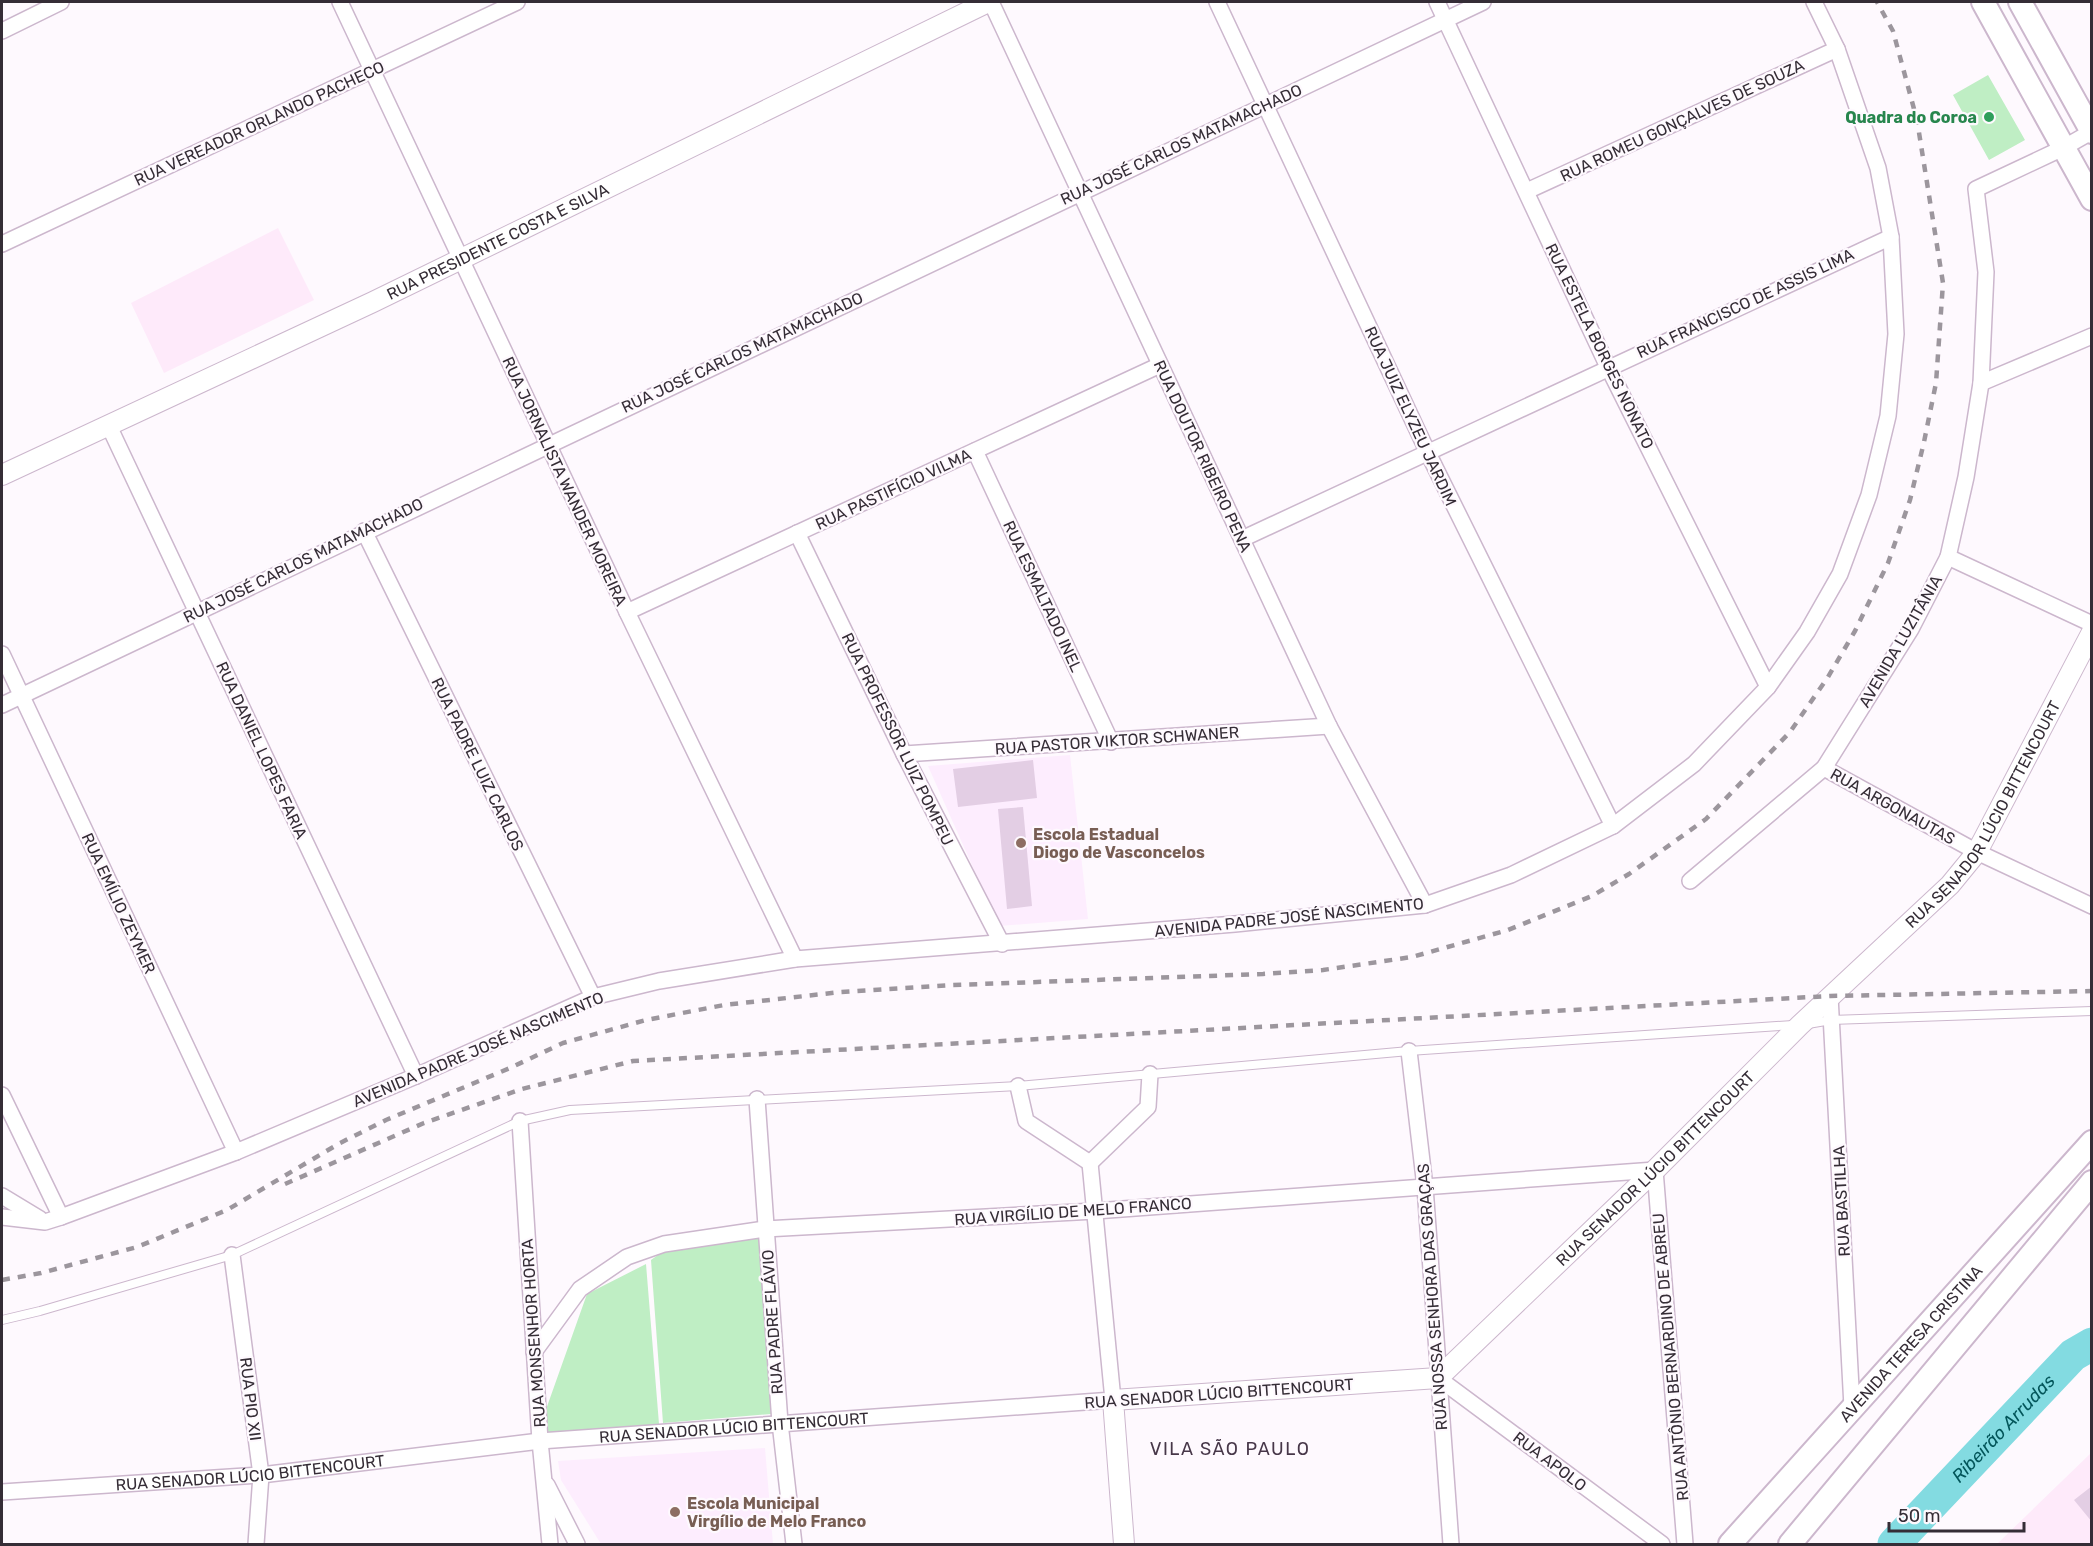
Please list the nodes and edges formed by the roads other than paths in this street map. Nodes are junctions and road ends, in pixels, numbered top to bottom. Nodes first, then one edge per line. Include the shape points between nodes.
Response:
1 (61, 2) edge
2 (340, 2) edge
3 (517, 2) edge
4 (990, 2) edge
5 (1217, 2) edge
6 (1437, 2) edge
7 (1483, 2) edge
8 (1814, 2) edge
9 (1983, 2) edge
10 (2020, 2) edge
11 (1446, 19) junction
12 (2, 31) edge
13 (1837, 49) junction
14 (371, 70) junction
15 (1265, 105) junction
16 (2091, 132) edge
17 (2063, 148) junction
18 (1527, 191) junction
19 (1079, 193) junction
20 (2091, 199) edge
21 (1891, 237) junction
22 (2, 244) edge
23 (460, 259) junction
24 (2091, 336) edge
25 (1160, 365) junction
26 (1608, 367) junction
27 (1981, 383) junction
28 (108, 424) junction
29 (548, 444) junction
30 (975, 451) junction
31 (1428, 453) junction
32 (2, 475) edge
33 (364, 531) junction
34 (797, 533) junction
35 (1242, 539) junction
36 (1948, 557) junction
37 (196, 611) junction
38 (627, 612) junction
39 (2091, 624) edge
40 (2091, 632) edge
41 (2, 654) edge
42 (1768, 687) junction
43 (22, 695) junction
44 (2, 705) edge
45 (1329, 726) junction
46 (1111, 742) junction
47 (904, 754) junction
48 (1824, 768) junction
49 (1613, 826) junction
50 (1977, 852) junction
51 (1690, 881) dead end
52 (1425, 905) junction
53 (2091, 906) edge
54 (1002, 944) junction
55 (795, 959) junction
56 (1830, 996) junction
57 (593, 997) junction
58 (2091, 1011) edge
59 (1831, 1020) junction
60 (1800, 1025) junction
61 (1409, 1051) junction
62 (1150, 1074) junction
63 (416, 1076) junction
64 (1018, 1086) junction
65 (2, 1095) edge
66 (757, 1099) junction
67 (520, 1121) junction
68 (2091, 1142) edge
69 (236, 1152) junction
70 (1090, 1163) junction
71 (1655, 1170) junction
72 (2091, 1182) edge
73 (1425, 1187) junction
74 (2, 1196) edge
75 (1095, 1211) junction
76 (61, 1217) junction
77 (2, 1218) edge
78 (45, 1222) junction
79 (765, 1229) junction
80 (232, 1255) junction
81 (2, 1320) edge
82 (534, 1352) junction
83 (1438, 1378) junction
84 (1113, 1400) junction
85 (1852, 1407) junction
86 (780, 1423) junction
87 (540, 1442) junction
88 (261, 1475) junction
89 (543, 1477) junction
90 (2, 1492) edge
91 (256, 1545) edge
92 (550, 1545) edge
93 (577, 1545) edge
94 (794, 1545) edge
95 (1124, 1545) edge
96 (1451, 1545) edge
97 (1662, 1545) edge
98 (1685, 1545) edge
99 (1730, 1545) edge
100 (1790, 1545) edge

1 - 12 street
2 - 14 street, RUA JORNALISTA WANDER MOREIRA
3 - 14 street, RUA VEREADOR ORLANDO PACHECO
4 - 19 street, RUA DOUTOR RIBEIRO PENA
4 - 23 street, RUA PRESIDENTE COSTA E SILVA
5 - 15 street, RUA JUIZ ELYZEU JARDIM
6 - 11 street, RUA ESTELA BORGES NONATO
7 - 11 street, RUA JOSÉ CARLOS MATAMACHADO
8 - 13 street, AVENIDA PADRE JOSÉ NASCIMENTO
9 - 17 main road
10 - 16 main road
11 - 15 street, RUA JOSÉ CARLOS MATAMACHADO
11 - 18 street, RUA ESTELA BORGES NONATO
13 - 18 street, RUA ROMEU GONÇALVES DE SOUZA
13 - 21 street, AVENIDA PADRE JOSÉ NASCIMENTO via 1878,168
14 - 22 street, RUA VEREADOR ORLANDO PACHECO
14 - 23 street, RUA JORNALISTA WANDER MOREIRA
15 - 19 street, RUA JOSÉ CARLOS MATAMACHADO
15 - 31 street, RUA JUIZ ELYZEU JARDIM
16 - 17 street
17 - 20 main road
17 - 27 street, AVENIDA LUZITÂNIA via 1976,189 1986,272
18 - 26 street, RUA ESTELA BORGES NONATO
19 - 25 street, RUA DOUTOR RIBEIRO PENA
19 - 29 street, RUA JOSÉ CARLOS MATAMACHADO
21 - 26 street, RUA FRANCISCO DE ASSIS LIMA
21 - 42 street, AVENIDA PADRE JOSÉ NASCIMENTO via 1896,334 1888,416 1869,495 1840,574 1807,632
23 - 28 street, RUA PRESIDENTE COSTA E SILVA
23 - 29 street, RUA JORNALISTA WANDER MOREIRA
24 - 27 street
25 - 30 street, RUA PASTIFÍCIO VILMA
25 - 35 street, RUA DOUTOR RIBEIRO PENA
26 - 31 street, RUA FRANCISCO DE ASSIS LIMA
26 - 42 street, RUA ESTELA BORGES NONATO
27 - 36 street, AVENIDA LUZITÂNIA
28 - 32 street, RUA PRESIDENTE COSTA E SILVA
28 - 37 street, RUA DANIEL LOPES FARIA
29 - 33 street, RUA JOSÉ CARLOS MATAMACHADO
29 - 38 street, RUA JORNALISTA WANDER MOREIRA
30 - 34 street, RUA PASTIFÍCIO VILMA
30 - 46 street, RUA ESMALTADO INEL
31 - 35 street, RUA FRANCISCO DE ASSIS LIMA
31 - 49 street, RUA JUIZ ELYZEU JARDIM
33 - 37 street, RUA JOSÉ CARLOS MATAMACHADO
33 - 57 street, RUA PADRE LUIZ CARLOS
34 - 38 street, RUA PASTIFÍCIO VILMA
34 - 47 street, RUA PROFESSOR LUIZ POMPEU
35 - 45 street, RUA DOUTOR RIBEIRO PENA
36 - 39 street
36 - 48 street, AVENIDA LUZITÂNIA via 1911,629
37 - 43 street, RUA JOSÉ CARLOS MATAMACHADO
37 - 63 street, RUA DANIEL LOPES FARIA
38 - 55 street, RUA JORNALISTA WANDER MOREIRA
40 - 50 street, RUA SENADOR LÚCIO BITTENCOURT
41 - 43 street, RUA EMÍLIO ZEYMER
42 - 49 street, AVENIDA PADRE JOSÉ NASCIMENTO via 1694,764
43 - 44 street, RUA JOSÉ CARLOS MATAMACHADO
43 - 69 street, RUA EMÍLIO ZEYMER
45 - 46 street, RUA PASTOR VIKTOR SCHWANER
45 - 52 street, RUA DOUTOR RIBEIRO PENA
46 - 47 street, RUA PASTOR VIKTOR SCHWANER
47 - 54 street, RUA PROFESSOR LUIZ POMPEU
48 - 50 street, RUA ARGONAUTAS
48 - 51 street, AVENIDA LUZITÂNIA
49 - 52 street, AVENIDA PADRE JOSÉ NASCIMENTO via 1511,875
50 - 53 street, RUA ARGONAUTAS
50 - 56 street, RUA SENADOR LÚCIO BITTENCOURT via 1950,885
52 - 54 street, AVENIDA PADRE JOSÉ NASCIMENTO
54 - 55 street, AVENIDA PADRE JOSÉ NASCIMENTO
55 - 57 street, AVENIDA PADRE JOSÉ NASCIMENTO via 659,981
56 - 59 street, RUA BASTILHA
56 - 60 street, RUA SENADOR LÚCIO BITTENCOURT
57 - 63 street, AVENIDA PADRE JOSÉ NASCIMENTO
58 - 59 lane
59 - 60 lane
59 - 85 street, RUA BASTILHA
60 - 61 lane
60 - 71 street, RUA SENADOR LÚCIO BITTENCOURT
61 - 62 lane
61 - 73 street, RUA NOSSA SENHORA DAS GRAÇAS
62 - 64 lane
62 - 70 street via 1148,1107
63 - 69 street, AVENIDA PADRE JOSÉ NASCIMENTO
64 - 66 lane
64 - 70 street via 1026,1121
65 - 76 street
66 - 67 lane via 570,1110
66 - 79 street, RUA PADRE FLÁVIO
67 - 80 lane
67 - 82 street, RUA MONSENHOR HORTA
68 - 85 main road, AVENIDA TERESA CRISTINA
69 - 76 street, AVENIDA PADRE JOSÉ NASCIMENTO
70 - 75 street
71 - 73 street, RUA VIRGÍLIO DE MELO FRANCO
71 - 83 street, RUA SENADOR LÚCIO BITTENCOURT
71 - 98 street, RUA ANTÔNIO BERNARDINO DE ABREU
72 - 100 main road, AVENIDA TERESA CRISTINA
73 - 75 street, RUA VIRGÍLIO DE MELO FRANCO
73 - 83 street, RUA NOSSA SENHORA DAS GRAÇAS
74 - 78 street
75 - 79 street, RUA VIRGÍLIO DE MELO FRANCO
75 - 84 street
76 - 78 street, AVENIDA PADRE JOSÉ NASCIMENTO
77 - 78 street
79 - 82 street, RUA VIRGÍLIO DE MELO FRANCO via 664,1244 627,1257 580,1289
79 - 86 street, RUA PADRE FLÁVIO
80 - 81 lane
80 - 88 street, RUA PIO XII
82 - 87 street, RUA MONSENHOR HORTA
83 - 84 street, RUA SENADOR LÚCIO BITTENCOURT
83 - 96 street, RUA NOSSA SENHORA DAS GRAÇAS
83 - 97 street, RUA APOLO
84 - 86 street, RUA SENADOR LÚCIO BITTENCOURT
84 - 95 street
85 - 99 main road, AVENIDA TERESA CRISTINA
86 - 87 street, RUA SENADOR LÚCIO BITTENCOURT
86 - 94 street, RUA PADRE FLÁVIO
87 - 88 street, RUA SENADOR LÚCIO BITTENCOURT
87 - 89 street, RUA MONSENHOR HORTA
88 - 90 street, RUA SENADOR LÚCIO BITTENCOURT
88 - 91 street, RUA PIO XII
89 - 92 street, RUA MONSENHOR HORTA
89 - 93 street

